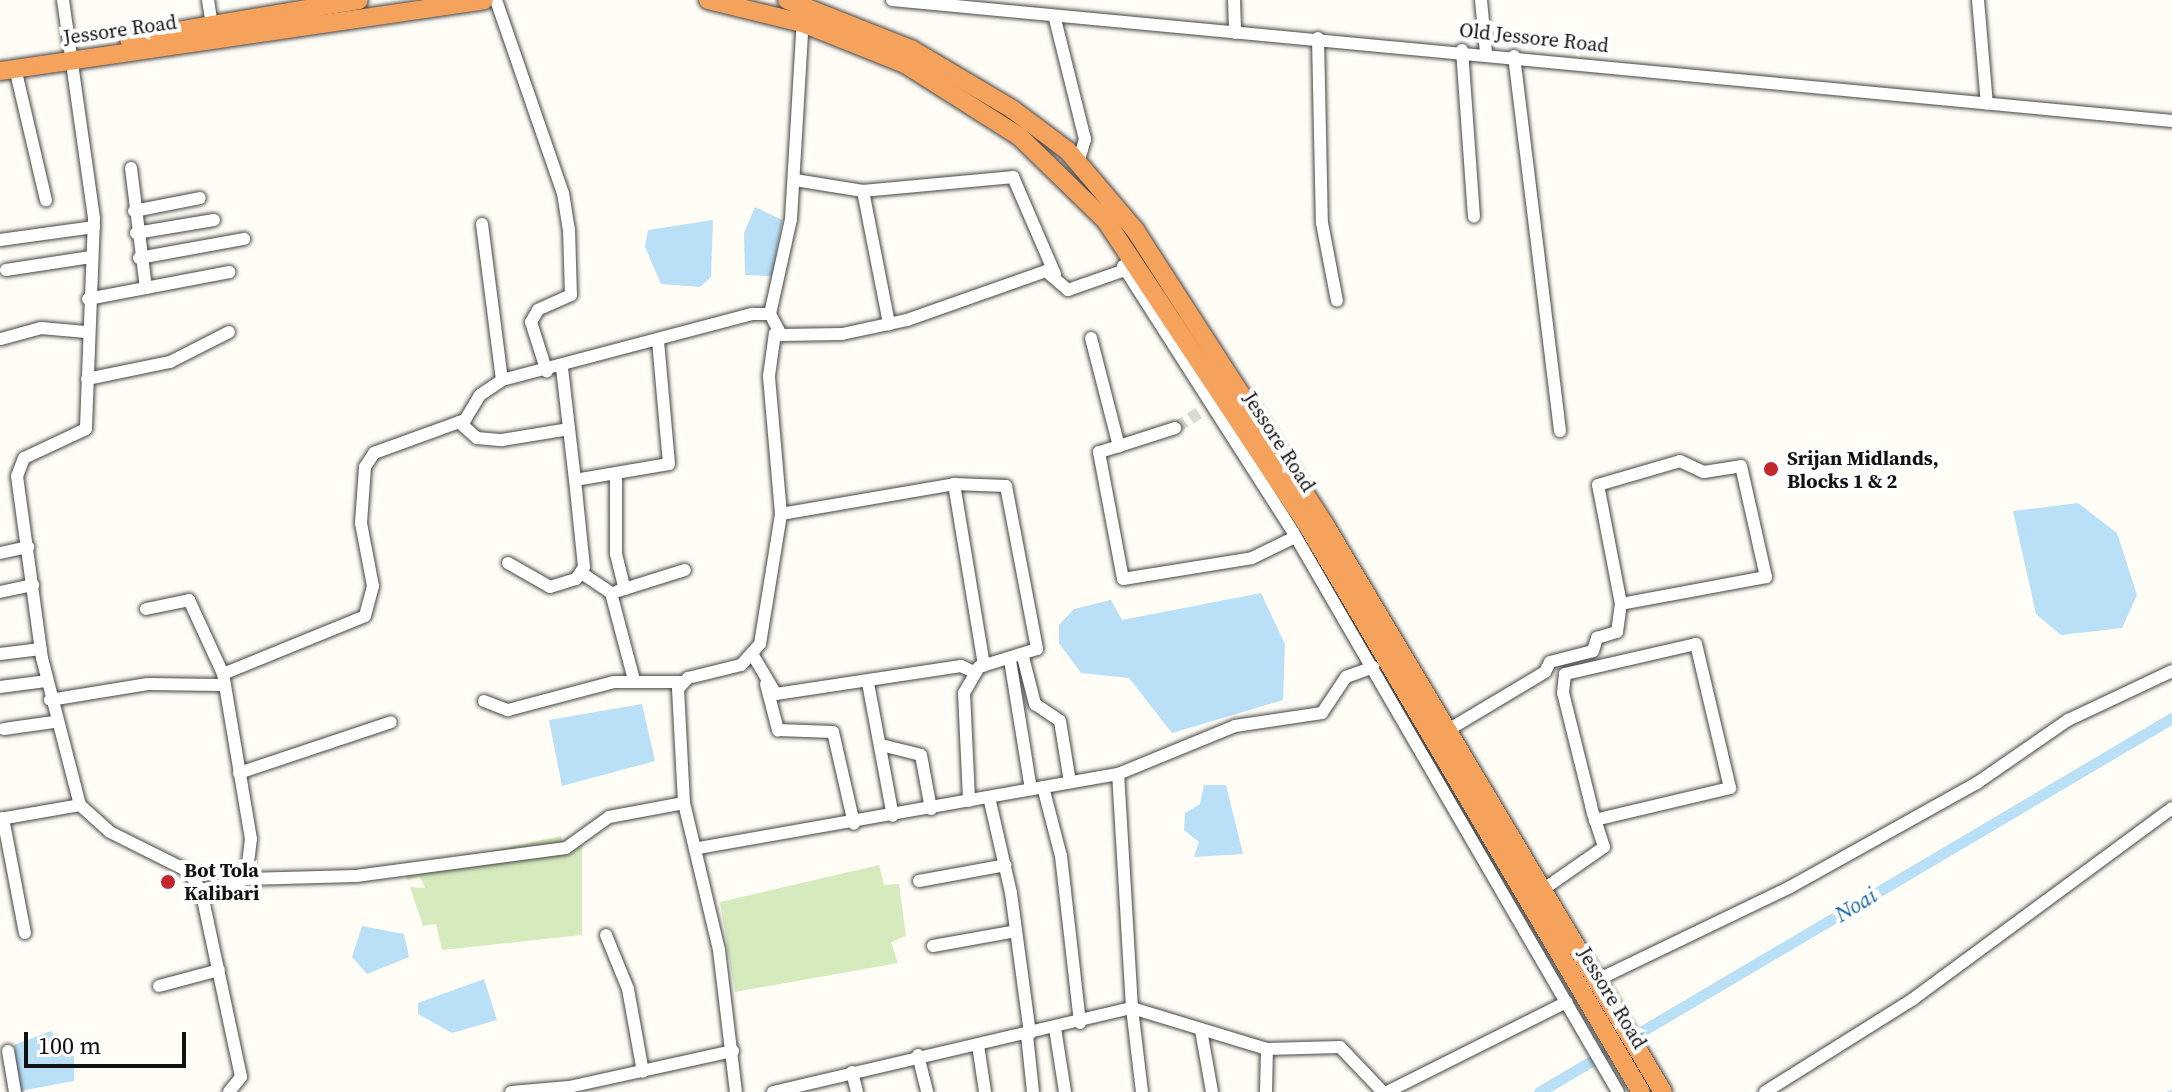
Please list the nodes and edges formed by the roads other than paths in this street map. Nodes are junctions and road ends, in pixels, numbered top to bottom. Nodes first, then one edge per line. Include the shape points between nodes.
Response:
1 (63, 0) edge
2 (208, 0) edge
3 (359, 0) edge
4 (484, 0) edge
5 (496, 0) edge
6 (708, 0) edge
7 (892, 0) edge
8 (1234, 0) edge
9 (1481, 0) edge
10 (1978, 0) edge
11 (915, 2) edge
12 (800, 7) edge
13 (1055, 19) junction
14 (212, 26) junction
15 (1235, 33) junction
16 (1318, 38) junction
17 (1462, 50) junction
18 (1486, 53) junction
19 (75, 54) junction
20 (1514, 56) junction
21 (908, 57) junction
22 (5, 66) edge
23 (1987, 104) junction
24 (2172, 121) edge
25 (1078, 164) junction
26 (131, 168) dead end
27 (795, 180) junction
28 (863, 191) junction
29 (200, 198) dead end
30 (46, 200) dead end
31 (134, 211) junction
32 (1474, 217) dead end
33 (214, 220) dead end
34 (482, 224) dead end
35 (94, 227) junction
36 (136, 233) junction
37 (1117, 236) junction
38 (244, 239) dead end
39 (0, 240) edge
40 (91, 257) junction
41 (139, 258) junction
42 (6, 270) dead end
43 (1125, 270) junction
44 (229, 272) dead end
45 (1055, 274) junction
46 (146, 288) junction
47 (88, 299) junction
48 (1337, 301) dead end
49 (770, 314) junction
50 (889, 324) junction
51 (86, 332) junction
52 (229, 332) dead end
53 (775, 333) junction
54 (1091, 338) dead end
55 (1, 339) edge
56 (658, 341) junction
57 (562, 368) junction
58 (547, 372) junction
59 (87, 379) junction
60 (502, 380) junction
61 (1210, 405) junction
62 (1199, 413) tunnel mouth
63 (459, 422) junction
64 (1175, 428) tunnel mouth
65 (569, 429) junction
66 (1560, 431) dead end
67 (1119, 446) junction
68 (616, 474) junction
69 (575, 480) junction
70 (954, 484) junction
71 (781, 514) junction
72 (1295, 537) junction
73 (28, 547) junction
74 (0, 553) edge
75 (508, 563) dead end
76 (685, 570) dead end
77 (583, 574) junction
78 (33, 585) junction
79 (625, 589) junction
80 (0, 592) edge
81 (611, 593) junction
82 (1621, 604) junction
83 (1346, 607) junction
84 (146, 609) dead end
85 (41, 649) junction
86 (0, 654) edge
87 (754, 657) junction
88 (1017, 659) junction
89 (1373, 667) junction
90 (979, 669) junction
91 (2172, 671) edge
92 (222, 680) junction
93 (634, 680) junction
94 (46, 681) junction
95 (682, 682) junction
96 (868, 683) junction
97 (766, 684) junction
98 (0, 687) edge
99 (50, 700) junction
100 (484, 701) dead end
101 (54, 722) junction
102 (391, 722) dead end
103 (4, 729) dead end
104 (1448, 730) junction
105 (881, 745) junction
106 (239, 773) junction
107 (1118, 774) junction
108 (1070, 782) junction
109 (1037, 788) junction
110 (989, 797) junction
111 (969, 801) junction
112 (684, 803) junction
113 (80, 805) junction
114 (2172, 808) edge
115 (931, 809) junction
116 (893, 816) junction
117 (2, 818) edge
118 (1595, 820) junction
119 (854, 824) junction
120 (698, 848) junction
121 (1006, 865) junction
122 (246, 879) junction
123 (919, 881) dead end
124 (201, 890) junction
125 (1541, 891) junction
126 (1016, 931) junction
127 (25, 933) dead end
128 (606, 935) dead end
129 (933, 946) dead end
130 (219, 970) junction
131 (1586, 984) junction
132 (159, 986) dead end
133 (1558, 988) junction
134 (1567, 1002) junction
135 (1132, 1008) junction
136 (1080, 1023) junction
137 (1055, 1028) junction
138 (1201, 1030) junction
139 (1028, 1034) junction
140 (978, 1045) junction
141 (1267, 1049) junction
142 (8, 1051) dead end
143 (733, 1051) junction
144 (918, 1055) junction
145 (1636, 1064) junction
146 (643, 1072) junction
147 (852, 1072) junction
148 (241, 1077) junction
149 (579, 1088) edge
150 (537, 1091) edge
151 (15, 1092) edge
152 (229, 1092) edge
153 (244, 1092) edge
154 (511, 1092) edge
155 (736, 1092) edge
156 (773, 1092) edge
157 (857, 1092) edge
158 (927, 1092) edge
159 (985, 1092) edge
160 (1033, 1092) edge
161 (1065, 1092) edge
162 (1142, 1092) edge
163 (1212, 1092) edge
164 (1266, 1092) edge
165 (1385, 1092) edge
166 (1618, 1092) edge
167 (1641, 1092) edge
168 (1663, 1092) edge
169 (1765, 1092) edge

1 - 19 street
2 - 14 street
3 - 14 highway, Jessore Road
4 - 19 highway, Jessore Road
5 - 58 street via 567,217 571,295 538,310 531,322
6 - 12 highway
7 - 11 street, Old Jessore Road
8 - 15 street
9 - 18 street
10 - 23 street
11 - 13 street, Old Jessore Road
12 - 21 highway
12 - 27 street
13 - 15 street, Old Jessore Road
13 - 25 street via 1085,139
14 - 19 highway, Jessore Road
15 - 16 street, Old Jessore Road
16 - 17 street, Old Jessore Road
16 - 48 street via 1322,223
17 - 18 street, Old Jessore Road
17 - 32 street
18 - 20 street, Old Jessore Road
19 - 22 highway, Jessore Road
19 - 35 street
20 - 23 street, Old Jessore Road
20 - 66 street
21 - 25 highway via 1012,109
21 - 37 highway, Jessore Road via 1040,152
22 - 30 street
23 - 24 street, Old Jessore Road
25 - 104 highway via 1161,267
26 - 31 street
27 - 28 street
27 - 49 street
28 - 45 street via 1013,177
28 - 50 street
29 - 31 street
31 - 36 street
33 - 36 street
34 - 60 street
35 - 39 street
35 - 40 street
36 - 41 street
37 - 43 street
37 - 83 highway, Jessore Road
38 - 41 street
40 - 42 street
40 - 47 street
41 - 46 street
43 - 45 street via 1068,290
43 - 61 street
44 - 46 street
45 - 50 street
46 - 47 street
47 - 51 street
49 - 53 street
49 - 56 street
50 - 53 street via 842,334
51 - 55 street via 41,328
51 - 59 street
52 - 59 street via 170,362
53 - 71 street via 769,376
54 - 67 street
56 - 57 street
56 - 68 street via 672,457 660,470
57 - 58 street
57 - 65 street
58 - 60 street
59 - 73 street via 86,429 24,458 17,476
60 - 63 street
61 - 62 street
61 - 72 street
63 - 65 street via 477,438 494,440
63 - 92 street via 369,457 361,523 373,586 359,623
64 - 67 street
65 - 69 street
67 - 72 street via 1099,452 1123,579 1252,558
68 - 69 street
68 - 79 street via 616,554
69 - 77 street
70 - 71 street
70 - 88 street via 998,482 1010,493 1038,640 1035,653
70 - 90 street
71 - 87 street
72 - 83 street
73 - 74 street
73 - 78 street
75 - 77 street via 550,587
76 - 79 street
77 - 81 street
78 - 80 street
78 - 85 street
79 - 81 street
81 - 93 street
82 - 82 street via 1598,485 1680,461 1704,472 1741,466 1766,577
82 - 104 street via 1617,632 1597,638 1597,649 1550,662 1545,672
83 - 89 street
83 - 131 highway, Jessore Road
84 - 92 street via 189,600
85 - 86 street
85 - 94 street
87 - 95 street
87 - 97 street
88 - 90 street
88 - 108 street via 1035,704 1060,721
88 - 109 street
89 - 107 street via 1346,677 1322,713 1235,726
89 - 133 street
90 - 96 street via 961,666
90 - 111 street via 960,713
91 - 131 street via 2068,720 1977,783 1790,887
92 - 99 street via 148,684
92 - 106 street
93 - 95 street
93 - 100 street via 508,710
94 - 98 street
94 - 99 street
95 - 112 street via 677,699
96 - 97 street via 788,694
96 - 105 street
97 - 119 street via 778,730 833,732
99 - 101 street
101 - 103 street
101 - 113 street
102 - 106 street
104 - 125 highway
105 - 115 street via 921,755
105 - 116 street
106 - 122 street via 251,839
107 - 108 street
107 - 135 street
108 - 109 street
109 - 110 street
109 - 136 street via 1061,856
110 - 111 street
110 - 121 street
111 - 115 street
112 - 120 street
112 - 122 street via 609,817 566,848 356,876
113 - 117 street
113 - 124 street via 110,832 188,871
114 - 169 street via 1913,999
115 - 116 street
116 - 119 street
117 - 127 street
118 - 118 street via 1563,693 1565,674 1696,644 1730,788
118 - 125 street via 1602,852
119 - 120 street
120 - 143 street
121 - 123 street
121 - 126 street
122 - 124 street
124 - 130 street
125 - 131 highway
126 - 129 street
126 - 139 street
128 - 146 street via 614,971 628,989
130 - 132 street
130 - 148 street
131 - 133 street
131 - 145 highway, Jessore Road
131 - 145 highway via 1608,997
133 - 134 street
134 - 165 street
134 - 166 street
135 - 136 street
135 - 138 street
135 - 162 street
136 - 137 street
137 - 139 street
137 - 161 street
138 - 141 street
138 - 163 street
139 - 140 street
139 - 160 street
140 - 144 street
140 - 159 street
141 - 164 street
141 - 165 street via 1340,1047
142 - 151 street
143 - 146 street
143 - 155 street
144 - 147 street
144 - 158 street
145 - 167 highway, Jessore Road
145 - 168 highway
146 - 149 street
147 - 156 street
147 - 157 street
148 - 152 street
148 - 153 street
149 - 150 street
150 - 154 street

